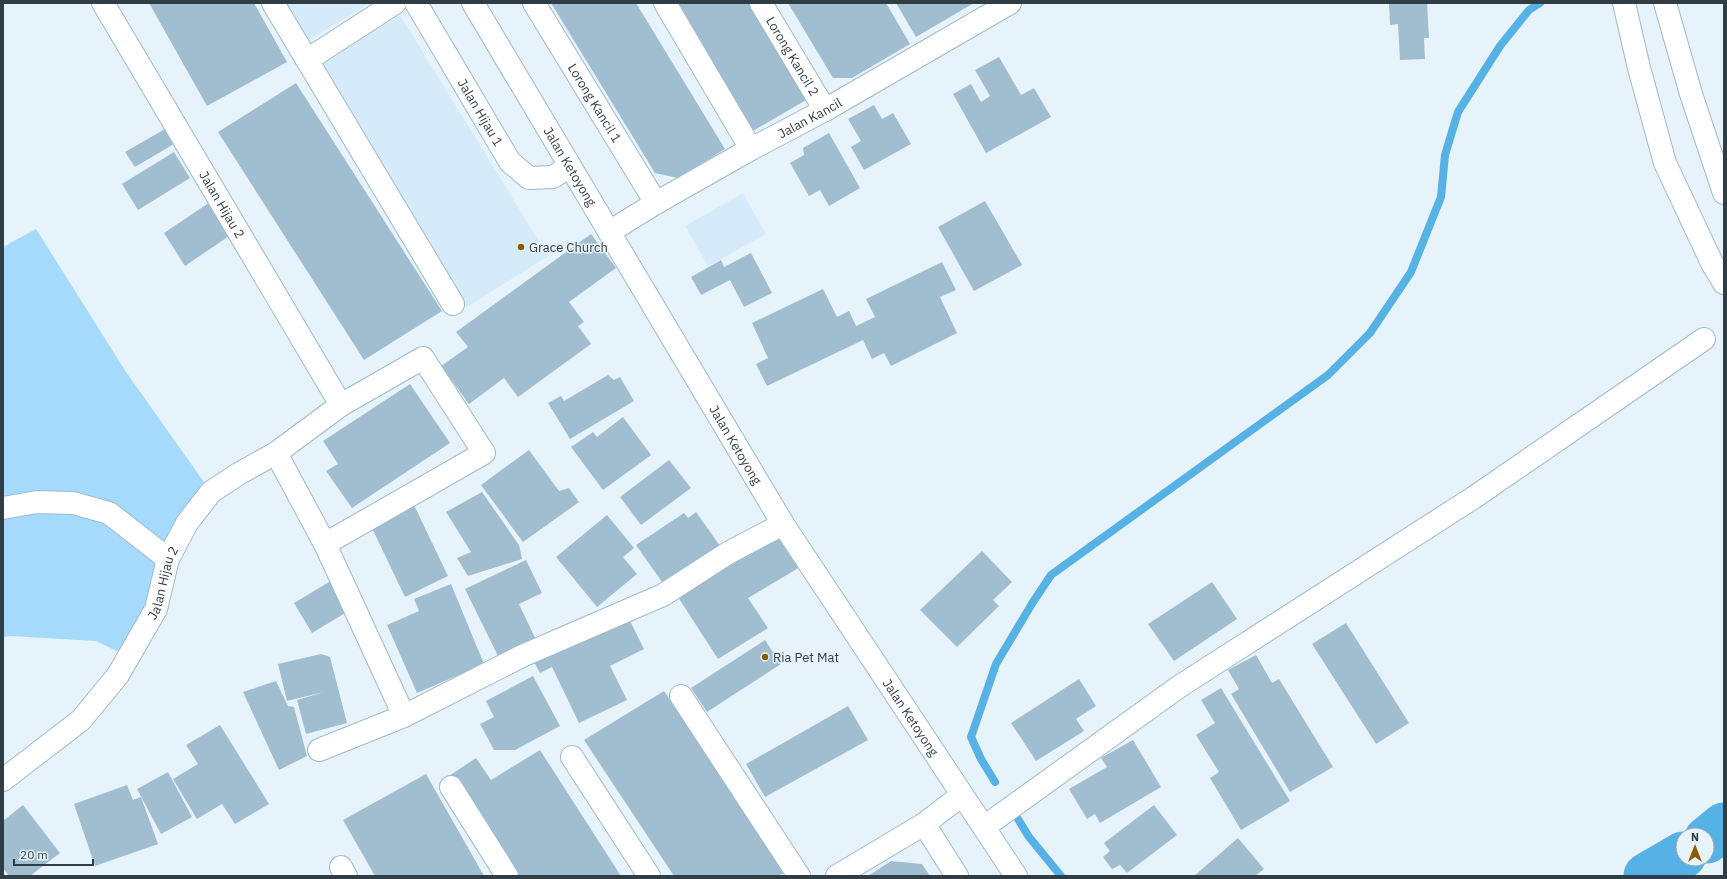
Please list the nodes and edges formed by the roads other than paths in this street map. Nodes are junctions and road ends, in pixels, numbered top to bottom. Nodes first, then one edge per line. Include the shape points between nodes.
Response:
1 (103, 3) edge
2 (273, 3) edge
3 (395, 3) edge
4 (416, 3) edge
5 (473, 3) edge
6 (534, 3) edge
7 (665, 3) edge
8 (761, 3) edge
9 (1010, 3) edge
10 (1624, 3) edge
11 (1665, 3) edge
12 (985, 9) edge
13 (307, 60) junction
14 (825, 110) junction
15 (751, 149) junction
16 (570, 166) junction
17 (1724, 193) edge
18 (656, 202) junction
19 (609, 232) junction
20 (1724, 283) edge
21 (453, 304) dead end
22 (1704, 339) dead end
23 (341, 405) junction
24 (276, 453) junction
25 (3, 508) edge
26 (783, 524) junction
27 (325, 544) junction
28 (168, 559) junction
29 (681, 696) dead end
30 (404, 716) junction
31 (319, 750) dead end
32 (572, 757) dead end
33 (3, 780) edge
34 (451, 787) dead end
35 (962, 795) junction
36 (924, 824) junction
37 (984, 827) junction
38 (507, 876) edge
39 (649, 876) edge
40 (799, 876) edge
41 (837, 876) edge
42 (957, 876) edge
43 (1016, 876) edge

1 - 23 street, Jalan Hijau 2
2 - 13 street
3 - 13 street
4 - 16 street, Jalan Hijau 1 via 510,162 529,178 553,177
5 - 16 street, Jalan Ketoyong
6 - 18 street, Lorong Kancil 1
7 - 15 street
8 - 14 street, Lorong Kancil 2
9 - 12 street, Jalan Kancil
10 - 20 street via 1665,163
11 - 17 street via 1691,94
12 - 14 street, Jalan Kancil
13 - 21 street
14 - 15 street, Jalan Kancil
15 - 18 street, Jalan Kancil
16 - 19 street, Jalan Ketoyong
18 - 19 street, Jalan Kancil
19 - 26 street, Jalan Ketoyong
22 - 37 street via 1473,498 1180,686
23 - 24 street, Jalan Hijau 2
23 - 27 street, Jalan Hijau 2 via 423,358 484,453
24 - 27 street
24 - 28 street, Jalan Hijau 2 via 211,492 187,523
25 - 28 street via 37,502 73,503 109,514
26 - 30 street via 728,553 664,595 522,656
26 - 35 street, Jalan Ketoyong
27 - 30 street
28 - 33 street, Jalan Hijau 2 via 156,609 118,675 81,720
29 - 40 street
30 - 31 street
32 - 39 street
34 - 38 street
35 - 36 street
35 - 37 street, Jalan Ketoyong
36 - 41 street
36 - 42 street
37 - 43 street, Jalan Ketoyong

